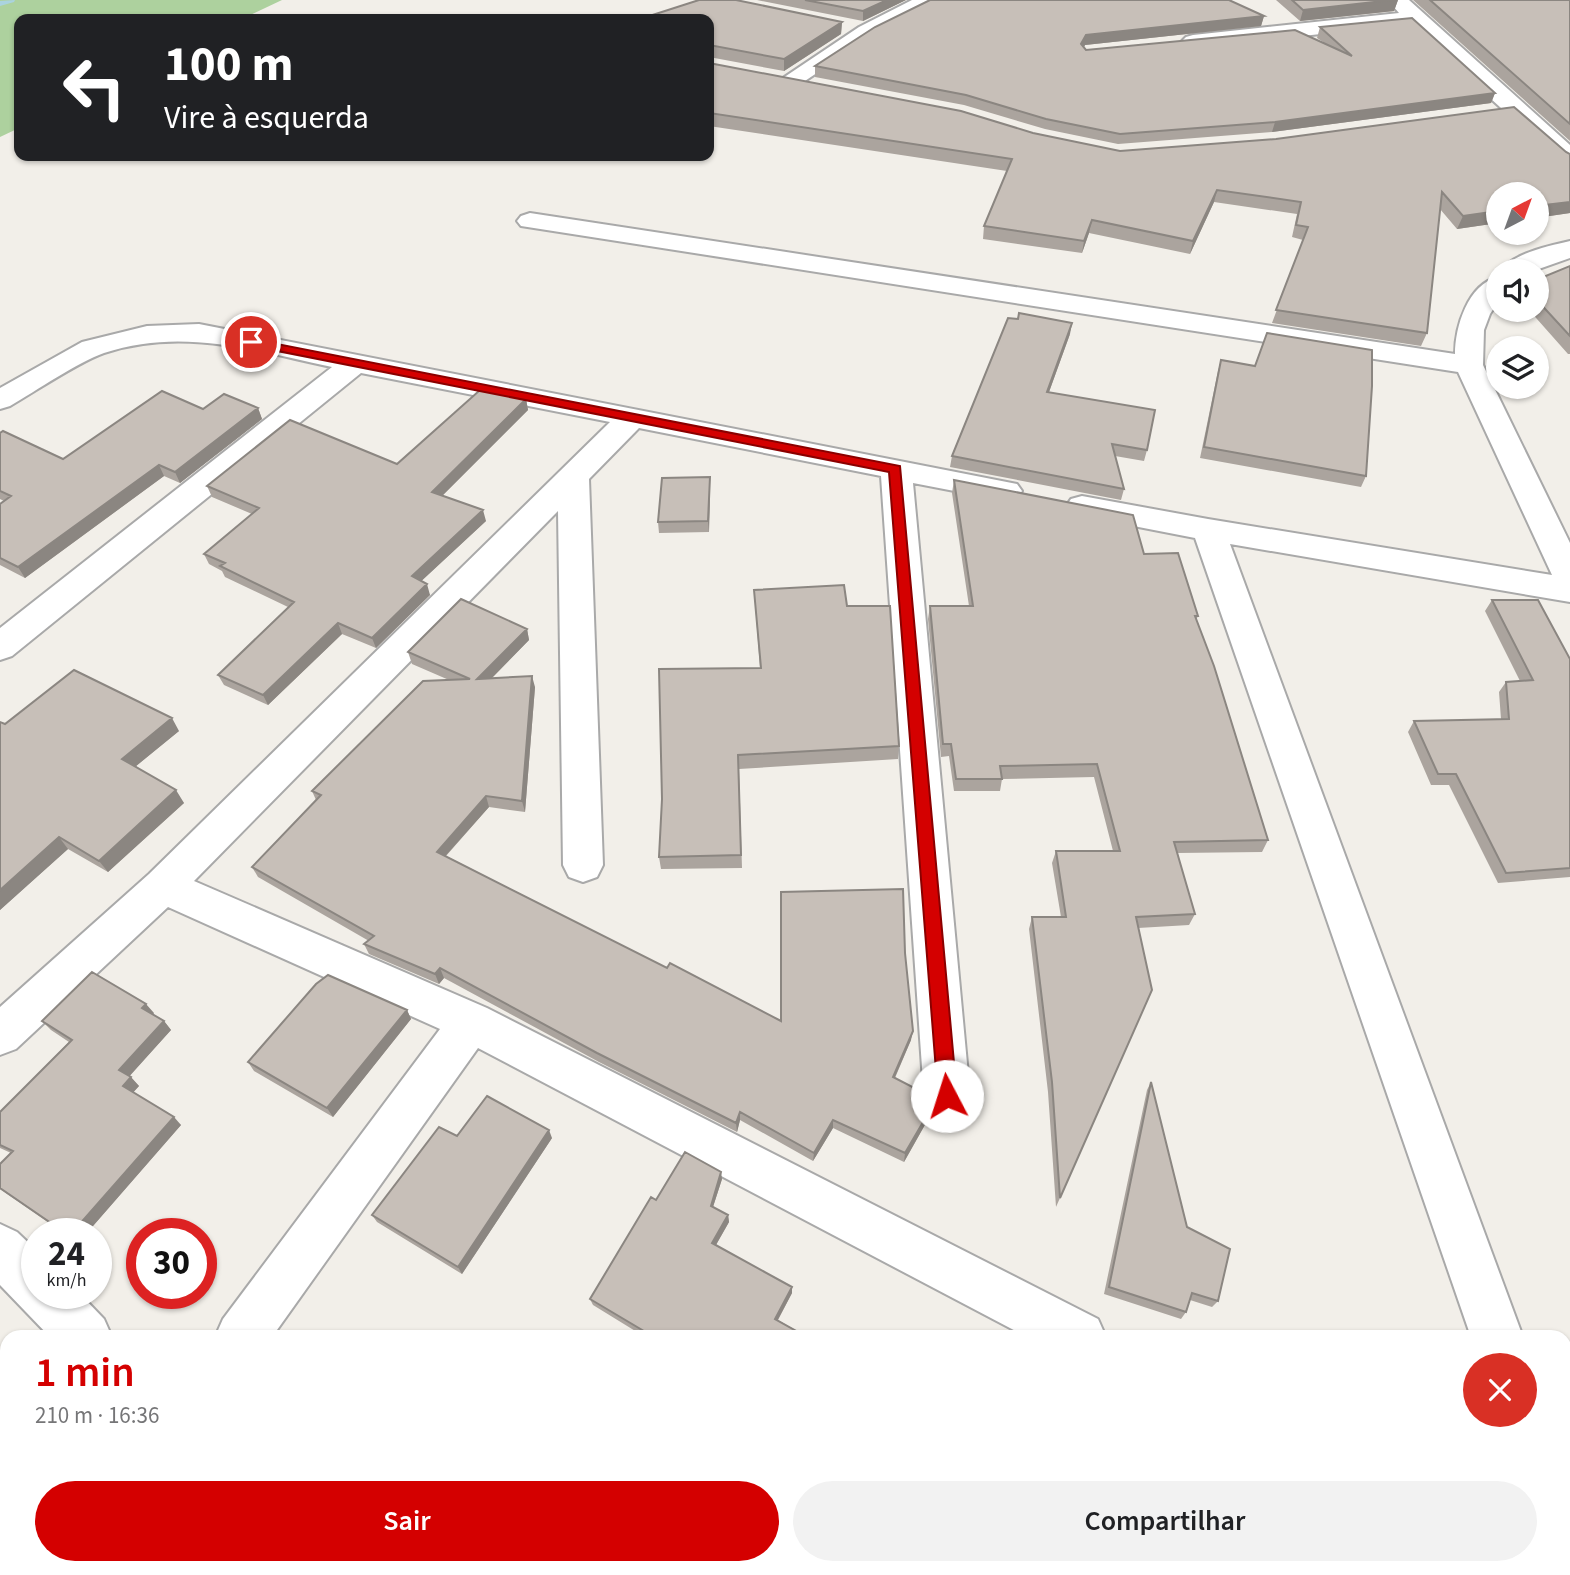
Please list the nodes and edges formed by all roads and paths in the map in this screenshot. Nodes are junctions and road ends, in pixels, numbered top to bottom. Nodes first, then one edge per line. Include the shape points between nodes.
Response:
1 (928, 0) edge
2 (1398, 0) edge
3 (1414, 19) junction
4 (840, 25) edge
5 (866, 31) junction
6 (1174, 44) edge
7 (763, 75) edge
8 (791, 80) junction
9 (817, 85) edge
10 (1515, 109) junction
11 (1490, 112) edge
12 (1570, 158) edge
13 (530, 221) dead end
14 (1570, 249) edge
15 (1545, 259) edge
16 (1486, 299) edge
17 (355, 364) junction
18 (1469, 365) junction
19 (0, 400) edge
20 (632, 418) junction
21 (896, 469) junction
22 (573, 476) junction
23 (1559, 528) edge
24 (1208, 530) junction
25 (1570, 577) edge
26 (1570, 590) edge
27 (0, 647) edge
28 (583, 865) dead end
29 (163, 886) junction
30 (471, 1022) junction
31 (0, 1035) edge
32 (947, 1096) dead end
33 (0, 1249) edge
34 (21, 1271) edge
35 (59, 1309) edge
36 (79, 1330) edge
37 (246, 1330) edge
38 (1066, 1330) edge
39 (1494, 1330) edge

1 - 5 street
2 - 3 street
3 - 6 street
3 - 10 street
4 - 5 street
5 - 8 street
7 - 8 street
8 - 9 street
10 - 11 street
10 - 12 street
13 - 18 street
14 - 15 street
16 - 18 street via 1468,331
17 - 19 street via 199,332 147,334 92,348
17 - 20 street
17 - 27 street
18 - 23 street
20 - 21 street
20 - 22 street
21 - 24 street
21 - 32 street
22 - 28 street
22 - 29 street
23 - 25 street
24 - 26 street
24 - 39 street
29 - 30 street
29 - 31 street
30 - 37 street
30 - 38 street
33 - 34 street
35 - 36 street

